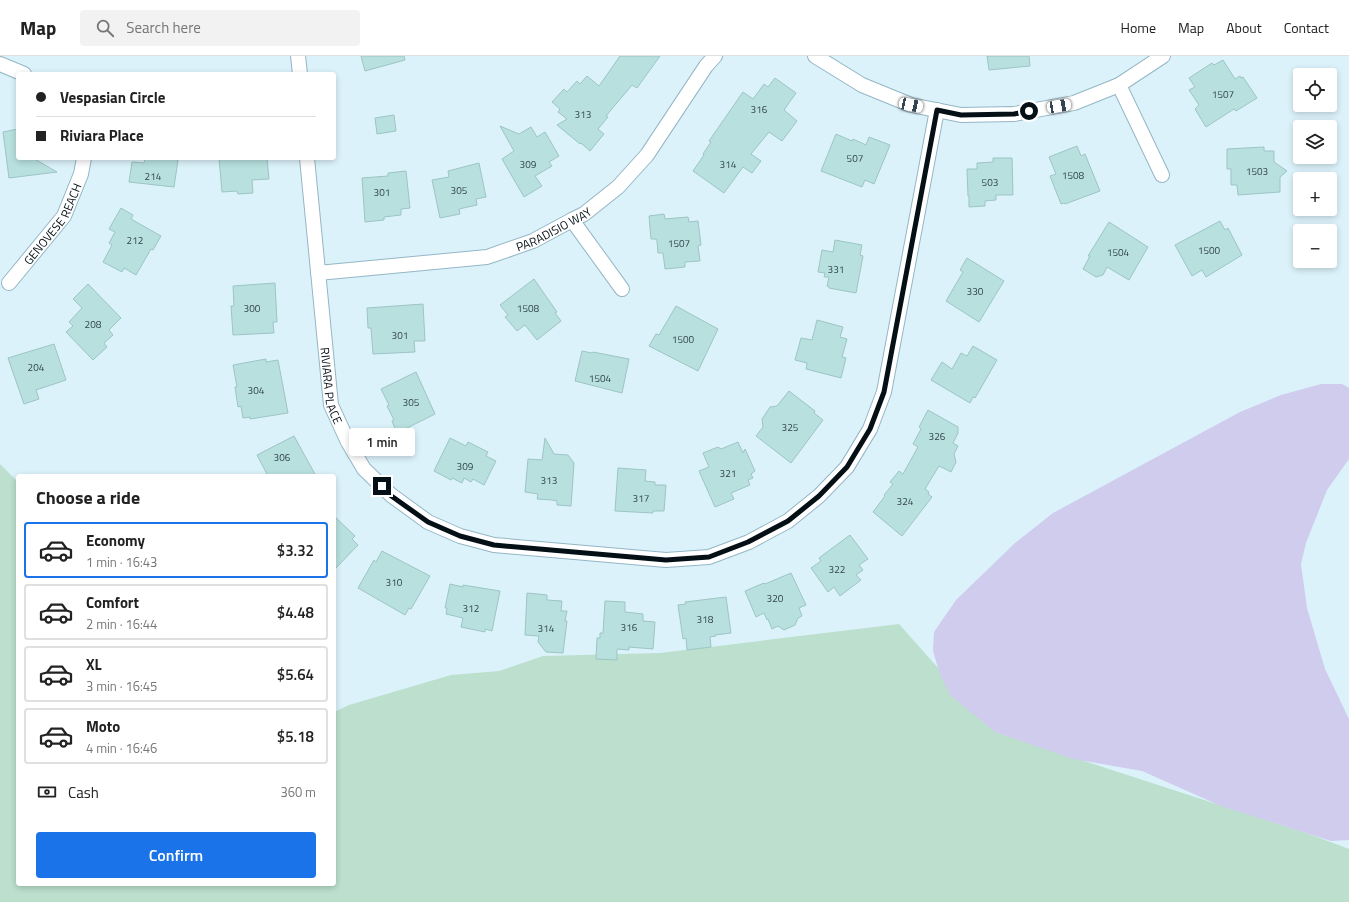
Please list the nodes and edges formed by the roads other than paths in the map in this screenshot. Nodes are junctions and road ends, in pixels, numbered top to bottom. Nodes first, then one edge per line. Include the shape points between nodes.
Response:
1 (298, 56) edge
2 (715, 56) edge
3 (815, 56) edge
4 (1163, 56) edge
5 (0, 64) edge
6 (19, 72) edge
7 (300, 72) edge
8 (1119, 85) junction
9 (937, 110) junction
10 (84, 160) edge
11 (308, 160) edge
12 (1162, 175) dead end
13 (572, 220) junction
14 (318, 273) junction
15 (9, 284) dead end
16 (622, 289) dead end

1 - 7 street
2 - 13 street, PARADISIO WAY via 647,155 618,187 584,214
3 - 9 street via 862,85 911,105
4 - 8 street
5 - 6 street
8 - 9 street via 1074,103 1014,114 961,115
8 - 12 street
9 - 14 street, RIVIARA PLACE via 884,392 870,429 847,467 819,496 788,521 748,542 709,557 666,560 494,545 428,522 409,509 390,495 364,468 348,442 331,405
10 - 15 street, GENOVESE REACH via 81,174 64,216
11 - 14 street, RIVIARA PLACE
13 - 14 street, PARADISIO WAY via 534,241 487,257
13 - 16 street

